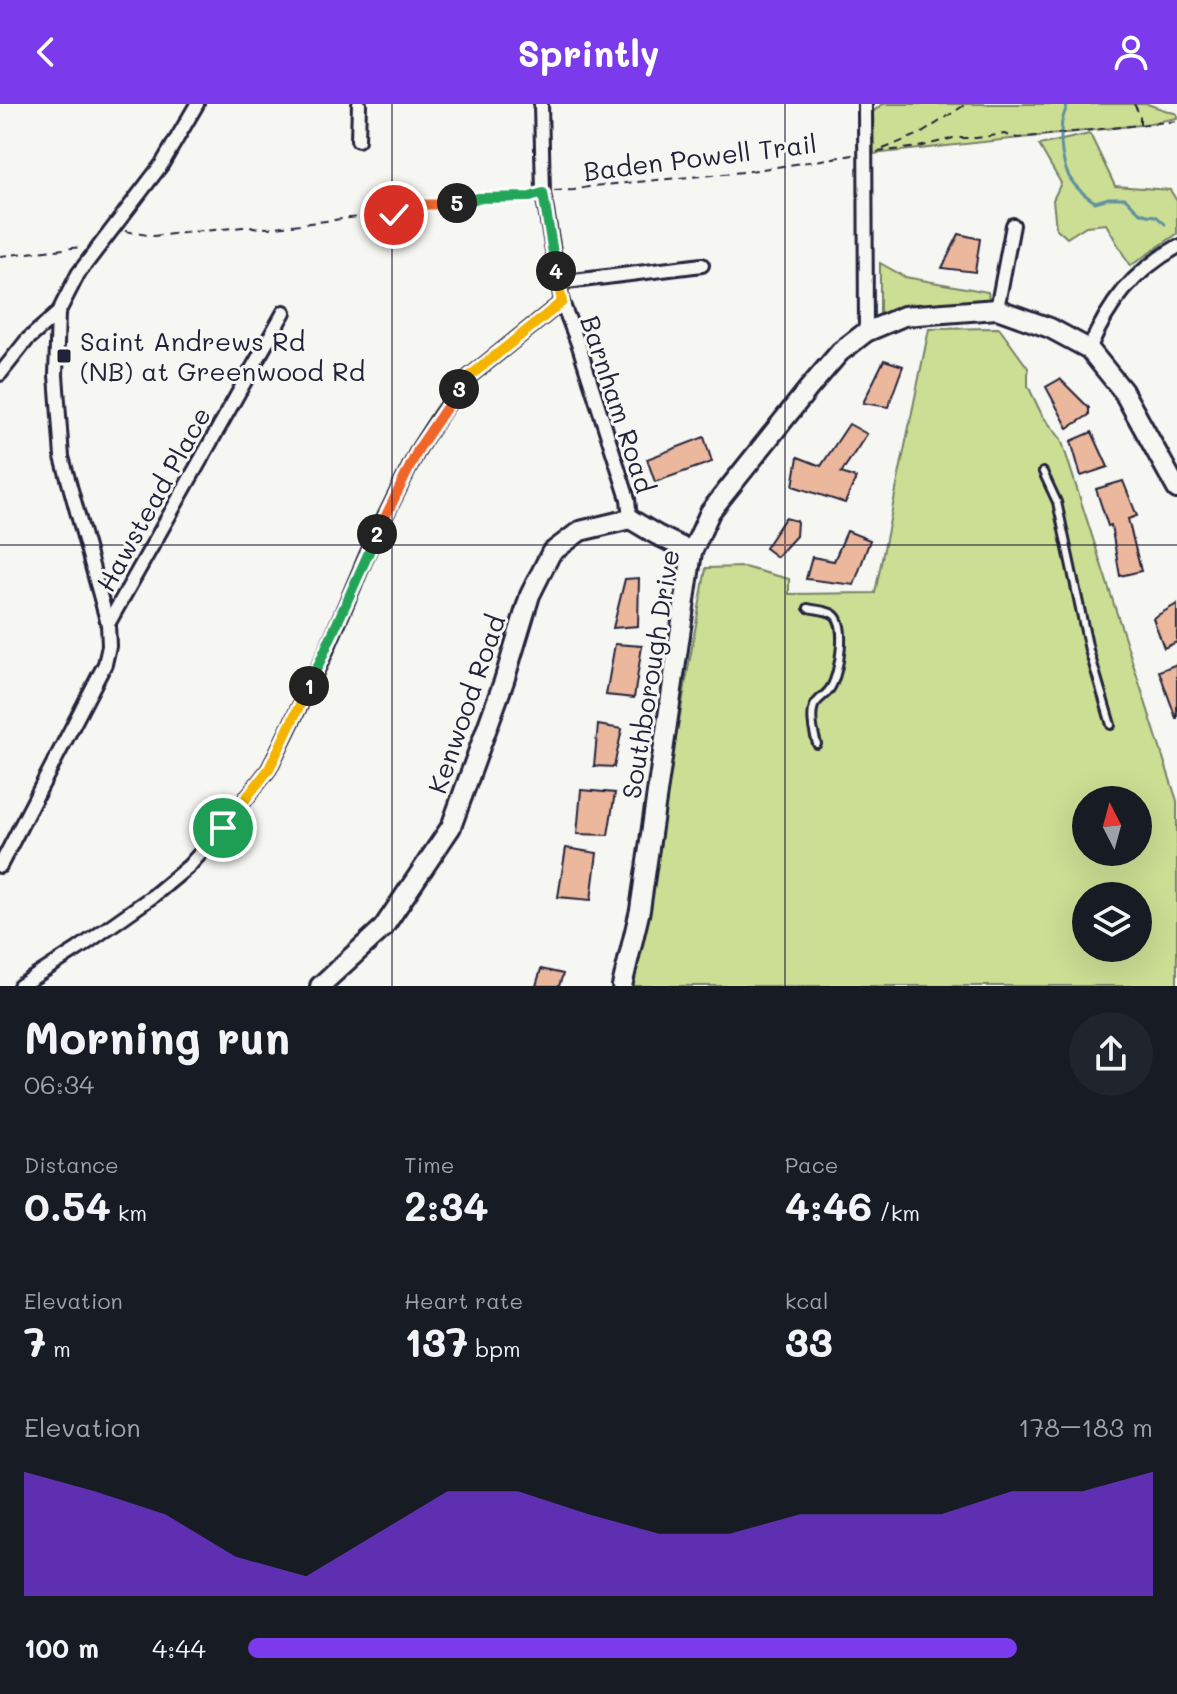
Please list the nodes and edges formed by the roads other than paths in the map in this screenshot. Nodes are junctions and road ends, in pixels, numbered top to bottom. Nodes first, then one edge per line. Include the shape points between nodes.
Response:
1 (197, 104) edge
2 (359, 104) edge
3 (541, 104) edge
4 (866, 105) edge
5 (358, 140) dead end
6 (1013, 225) dead end
7 (1177, 247) edge
8 (702, 265) dead end
9 (558, 283) junction
10 (562, 302) junction
11 (997, 309) junction
12 (284, 312) dead end
13 (58, 313) junction
14 (866, 332) junction
15 (1089, 349) junction
16 (0, 374) edge
17 (1043, 472) dead end
18 (1177, 489) edge
19 (630, 519) junction
20 (692, 552) junction
21 (808, 608) dead end
22 (108, 624) junction
23 (1111, 725) dead end
24 (817, 744) dead end
25 (0, 866) edge
26 (20, 986) edge
27 (320, 986) edge
28 (622, 986) edge

1 - 13 street via 162,164 78,274
2 - 5 street
3 - 9 street, Barnham Road via 543,193
4 - 14 street
6 - 11 street
7 - 15 street via 1159,257 1112,303
8 - 9 street
9 - 10 street, Barnham Road
10 - 19 street, Barnham Road via 628,499
10 - 26 street, Barnham Road via 465,380 433,425 372,543 269,769 223,828 153,896
11 - 14 street, Southborough Drive via 904,316
11 - 15 street
12 - 22 street, Hawstead Place
13 - 16 street
13 - 22 street via 62,457
14 - 20 street, Southborough Drive via 819,376 710,512
15 - 18 street via 1123,391
17 - 23 lane via 1057,502
19 - 20 street
19 - 27 street, Kenwood Road via 580,531 551,553 530,595 451,827 383,928
20 - 28 street, Southborough Drive via 640,910
21 - 24 lane via 834,615 841,630 835,679 813,709
22 - 25 street via 105,664

